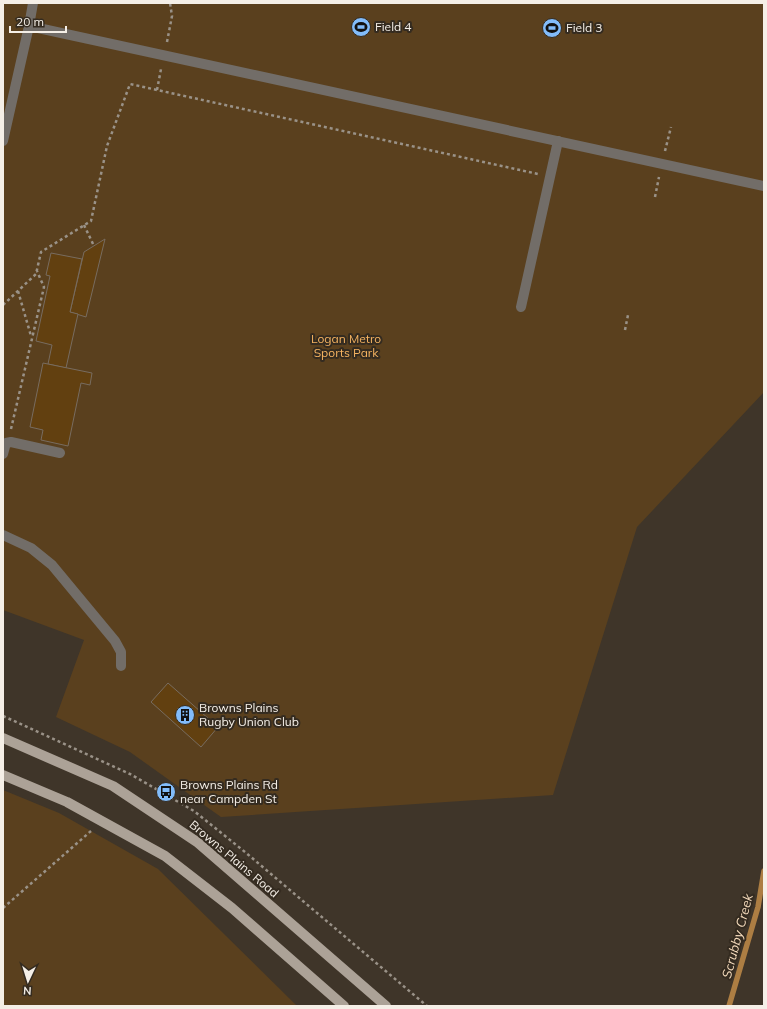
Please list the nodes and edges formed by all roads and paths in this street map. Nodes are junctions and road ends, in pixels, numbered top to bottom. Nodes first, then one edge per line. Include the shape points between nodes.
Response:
1 (33, 3) edge
2 (170, 3) edge
3 (30, 26) junction
4 (167, 42) dead end
5 (162, 67) dead end
6 (157, 90) junction
7 (671, 127) dead end
8 (3, 141) edge
9 (558, 141) junction
10 (665, 153) dead end
11 (660, 173) dead end
12 (550, 177) junction
13 (764, 186) edge
14 (655, 197) dead end
15 (84, 225) junction
16 (94, 246) dead end
17 (37, 271) junction
18 (18, 291) junction
19 (3, 305) edge
20 (521, 307) dead end
21 (628, 315) dead end
22 (625, 330) dead end
23 (31, 337) junction
24 (8, 443) junction
25 (60, 453) dead end
26 (3, 454) edge
27 (3, 535) edge
28 (121, 666) dead end
29 (3, 738) edge
30 (3, 775) edge
31 (102, 821) junction
32 (3, 908) edge
33 (344, 1006) edge
34 (386, 1006) edge

1 - 3 street
2 - 4 path via 172,16
3 - 8 street
3 - 9 street
5 - 6 path
6 - 12 path
6 - 15 path via 130,84 108,146 91,221
7 - 10 path
9 - 12 street
9 - 13 street
11 - 14 path
12 - 20 street
15 - 16 path
15 - 17 path via 41,252
17 - 18 path
17 - 23 path via 44,287
18 - 19 path
18 - 23 path
21 - 22 path
23 - 24 path
24 - 25 street
24 - 26 street
27 - 28 street via 31,548 52,565 115,641 121,652
29 - 34 main road, Browns Plains Road via 113,786 197,842
30 - 31 main road via 67,802
31 - 32 path
31 - 33 main road via 165,856 232,908

